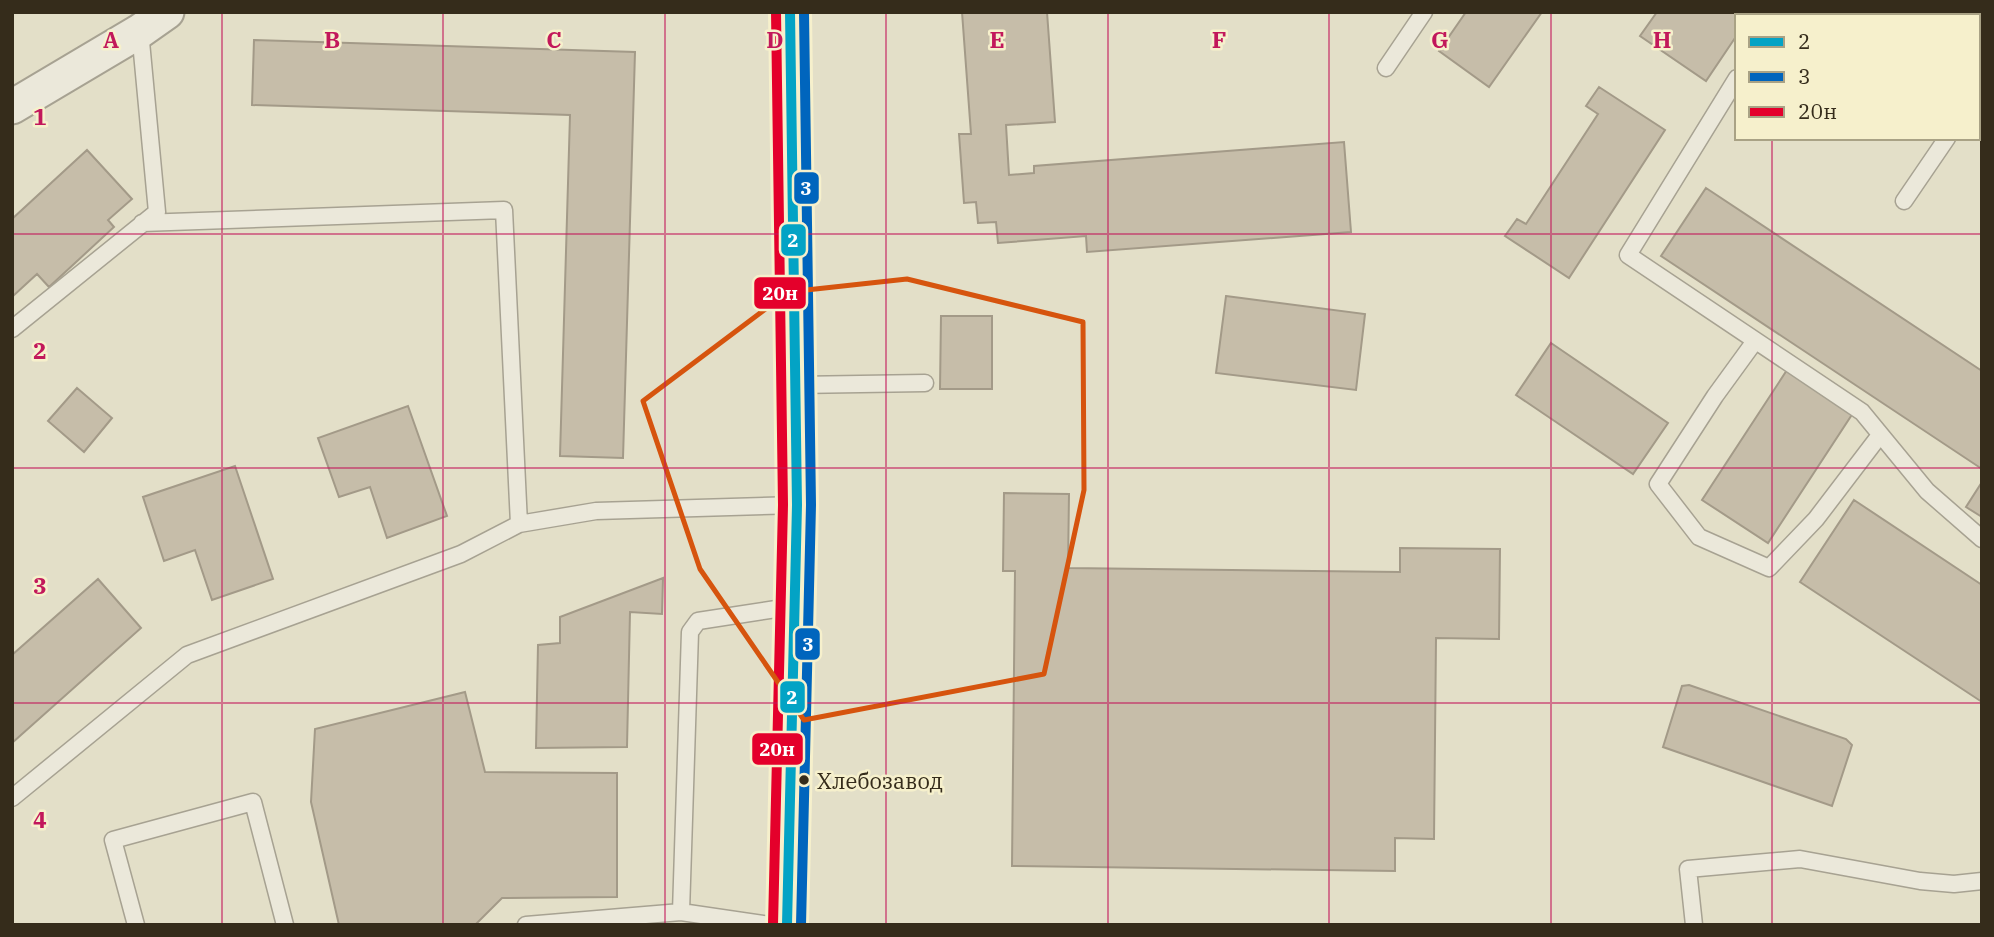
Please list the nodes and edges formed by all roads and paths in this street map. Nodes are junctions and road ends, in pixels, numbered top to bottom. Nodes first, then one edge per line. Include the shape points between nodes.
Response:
1 (167, 12) edge
2 (790, 12) edge
3 (1424, 12) edge
4 (140, 31) junction
5 (1386, 68) dead end
6 (1735, 81) edge
7 (12, 107) edge
8 (1946, 140) edge
9 (1904, 201) dead end
10 (142, 223) junction
11 (12, 329) edge
12 (1755, 341) junction
13 (925, 383) dead end
14 (796, 384) junction
15 (1880, 435) junction
16 (797, 505) junction
17 (519, 524) junction
18 (1982, 539) edge
19 (796, 606) junction
20 (12, 798) edge
21 (1982, 881) edge
22 (681, 912) junction
23 (136, 925) edge
24 (285, 925) edge
25 (526, 925) edge
26 (770, 925) edge
27 (787, 925) edge
28 (1694, 925) edge

1 - 4 street
2 - 14 main road
3 - 5 lane
4 - 7 street
4 - 10 lane via 157,212
6 - 12 lane via 1628,255
8 - 9 lane
10 - 11 lane
10 - 17 lane via 504,210
12 - 15 lane via 1862,412
12 - 15 lane via 1658,484 1699,537 1769,568 1816,519
13 - 14 lane
14 - 16 main road
15 - 18 lane via 1927,491
16 - 17 lane via 596,511
16 - 19 main road
17 - 20 lane via 461,554 187,655
19 - 22 lane via 698,621 690,632
19 - 27 main road
21 - 28 lane via 1920,881 1800,859 1688,869
22 - 25 lane
22 - 26 lane
23 - 24 lane via 113,840 253,802

